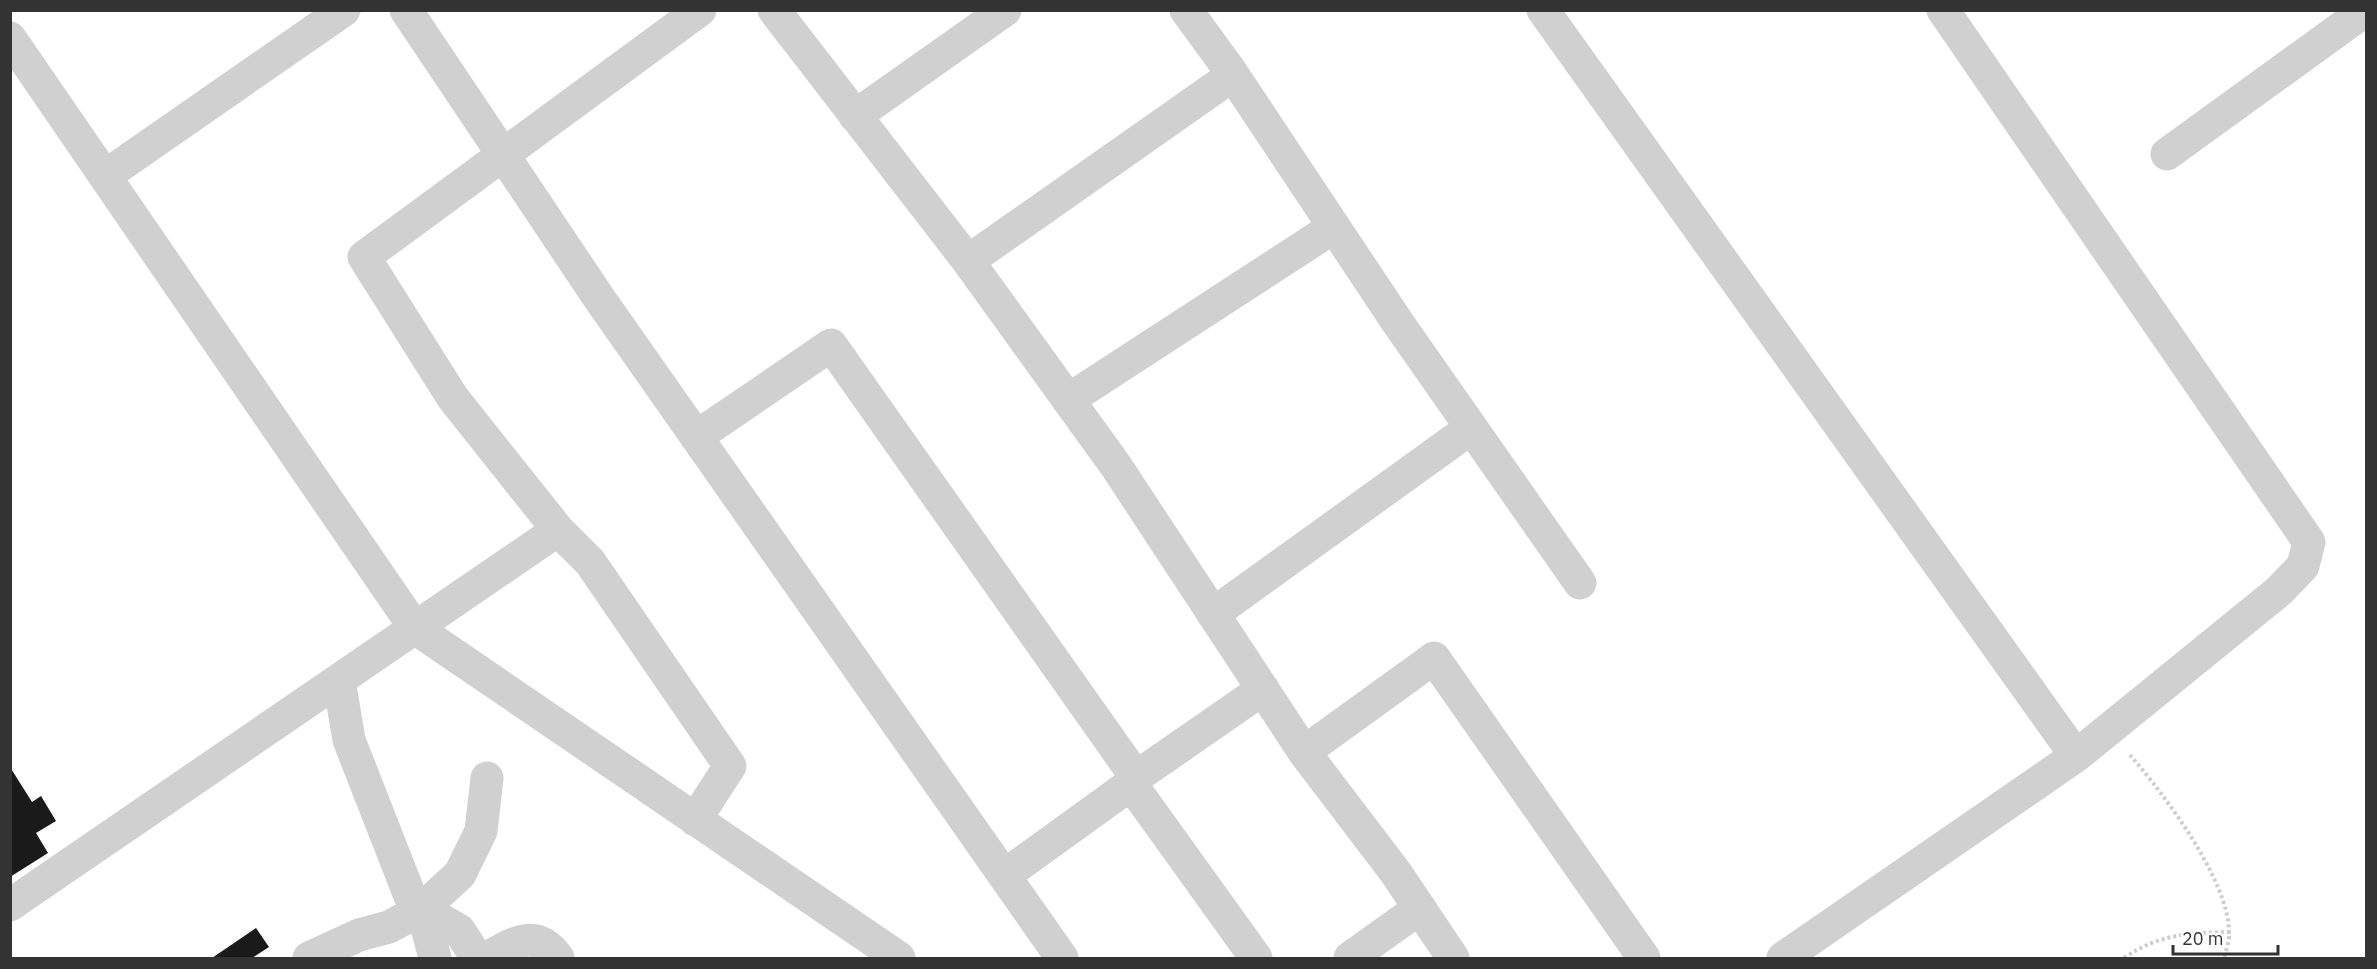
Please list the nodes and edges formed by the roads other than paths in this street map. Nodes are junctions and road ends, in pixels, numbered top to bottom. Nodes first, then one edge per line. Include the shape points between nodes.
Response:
1 (344, 10) edge
2 (406, 10) edge
3 (700, 10) edge
4 (774, 10) edge
5 (1005, 10) edge
6 (1186, 10) edge
7 (1543, 10) edge
8 (1943, 10) edge
9 (2366, 10) edge
10 (12, 42) edge
11 (1233, 75) junction
12 (855, 116) junction
13 (2167, 154) dead end
14 (503, 155) junction
15 (105, 176) junction
16 (1334, 227) junction
17 (968, 261) junction
18 (1068, 400) junction
19 (1472, 428) junction
20 (696, 437) junction
21 (558, 530) junction
22 (1580, 583) dead end
23 (1214, 614) junction
24 (415, 628) junction
25 (339, 680) junction
26 (1263, 689) junction
27 (1304, 752) junction
28 (2076, 756) junction
29 (487, 778) dead end
30 (1133, 780) junction
31 (695, 820) junction
32 (1005, 875) junction
33 (10, 905) edge
34 (1420, 908) junction
35 (422, 909) junction
36 (309, 958) edge
37 (435, 958) edge
38 (477, 958) edge
39 (487, 958) edge
40 (558, 958) edge
41 (899, 958) edge
42 (1062, 958) edge
43 (1256, 958) edge
44 (1350, 958) edge
45 (1453, 958) edge
46 (1644, 958) edge
47 (1783, 958) edge

1 - 15 street
2 - 14 street
3 - 14 street
4 - 12 street
5 - 12 street
6 - 11 street
7 - 28 street
8 - 28 street via 2309,542 2303,566 2279,591
9 - 13 street
10 - 15 street
11 - 16 street
11 - 17 street
12 - 17 street
14 - 20 street
14 - 21 street via 364,256 453,398
15 - 24 street
16 - 18 street
16 - 19 street
17 - 18 street
18 - 23 street
19 - 22 street
19 - 23 street
20 - 30 street via 831,345
20 - 32 street
21 - 24 street
21 - 31 street via 590,562 730,766
23 - 26 street
24 - 25 street
24 - 31 street
25 - 33 street
25 - 35 street via 349,740 410,896
26 - 27 street
26 - 30 street
27 - 34 street
27 - 46 street via 1434,658
28 - 47 street
29 - 35 street via 481,831 460,874
30 - 32 street
30 - 43 street
31 - 41 street
32 - 42 street
34 - 44 street
34 - 45 street
35 - 36 street via 389,927 359,935
35 - 37 street
35 - 38 street via 459,930
39 - 40 street via 530,939 550,947

